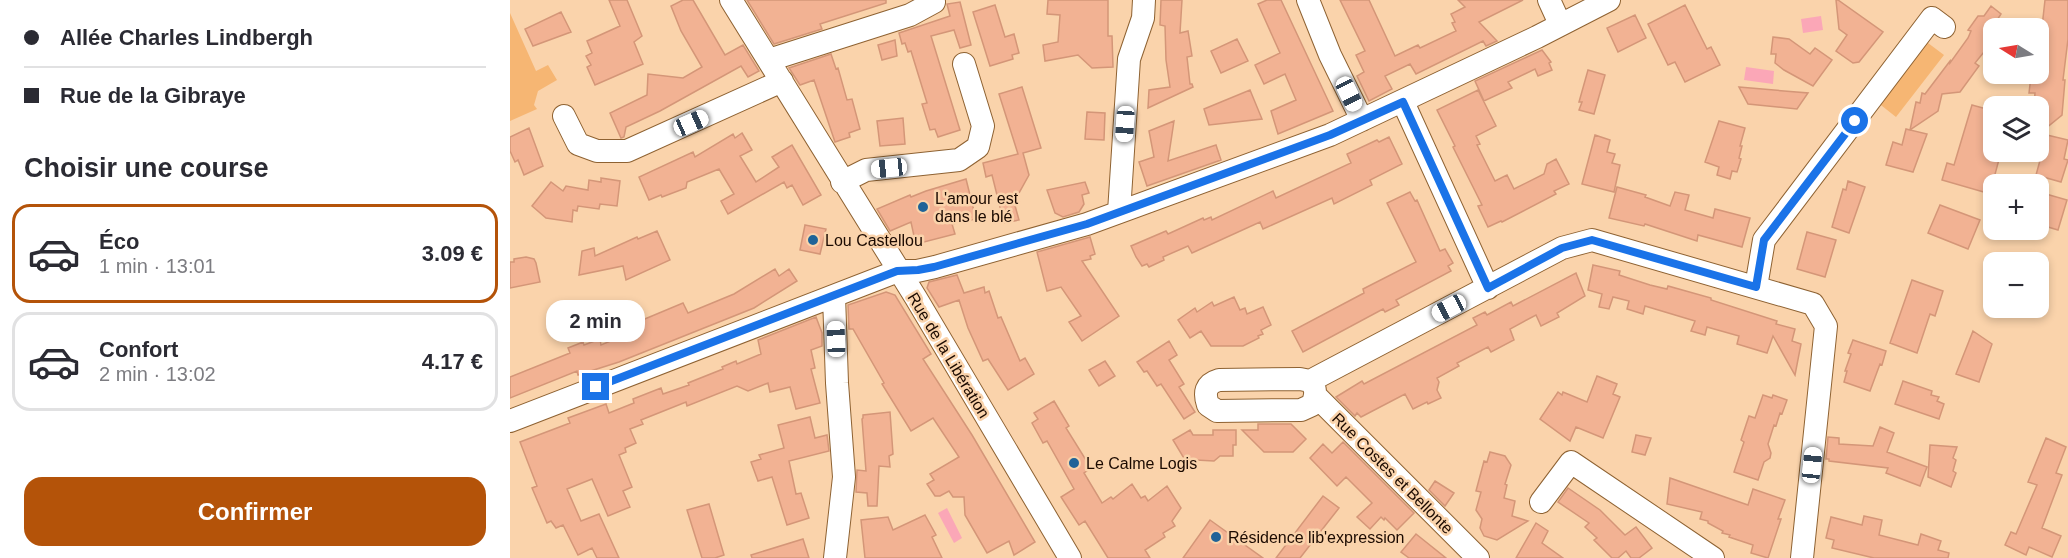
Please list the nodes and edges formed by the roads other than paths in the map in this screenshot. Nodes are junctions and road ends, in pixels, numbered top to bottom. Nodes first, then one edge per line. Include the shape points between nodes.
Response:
1 (731, 0) edge
2 (1144, 0) edge
3 (1308, 0) edge
4 (1549, 0) edge
5 (1609, 0) edge
6 (934, 2) dead end
7 (1560, 24) junction
8 (1944, 27) dead end
9 (769, 60) junction
10 (964, 64) dead end
11 (782, 81) junction
12 (1403, 102) junction
13 (564, 116) dead end
14 (1362, 120) junction
15 (842, 182) junction
16 (1119, 212) junction
17 (897, 271) junction
18 (1756, 287) junction
19 (1488, 288) junction
20 (834, 296) junction
21 (510, 421) edge
22 (1541, 502) dead end
23 (1474, 554) edge
24 (835, 558) edge
25 (1070, 558) edge
26 (1713, 558) edge
27 (1802, 558) edge

1 - 9 street, Rue de la Libération
2 - 16 street via 1143,18 1129,59
3 - 14 street
4 - 7 street
5 - 7 street
6 - 9 street via 910,15
7 - 12 street
8 - 18 street via 1932,18 1764,240
9 - 11 street, Rue de la Libération
10 - 15 street via 983,126 978,147 959,160 866,170
11 - 13 street via 627,151 597,151 578,144
11 - 15 street, Rue de la Libération
12 - 14 street
12 - 19 street
14 - 16 street
15 - 17 street, Rue de la Libération
16 - 17 street via 934,267
17 - 20 street
17 - 25 street, Rue de la Libération
18 - 19 street, Rue Costes et Bellonte via 1592,240 1562,248
18 - 27 street, Rue Costes et Bellonte via 1813,304 1826,326
19 - 23 street, Rue Costes et Bellonte via 1313,388
20 - 21 street
20 - 24 street via 844,477
22 - 26 street via 1571,462

